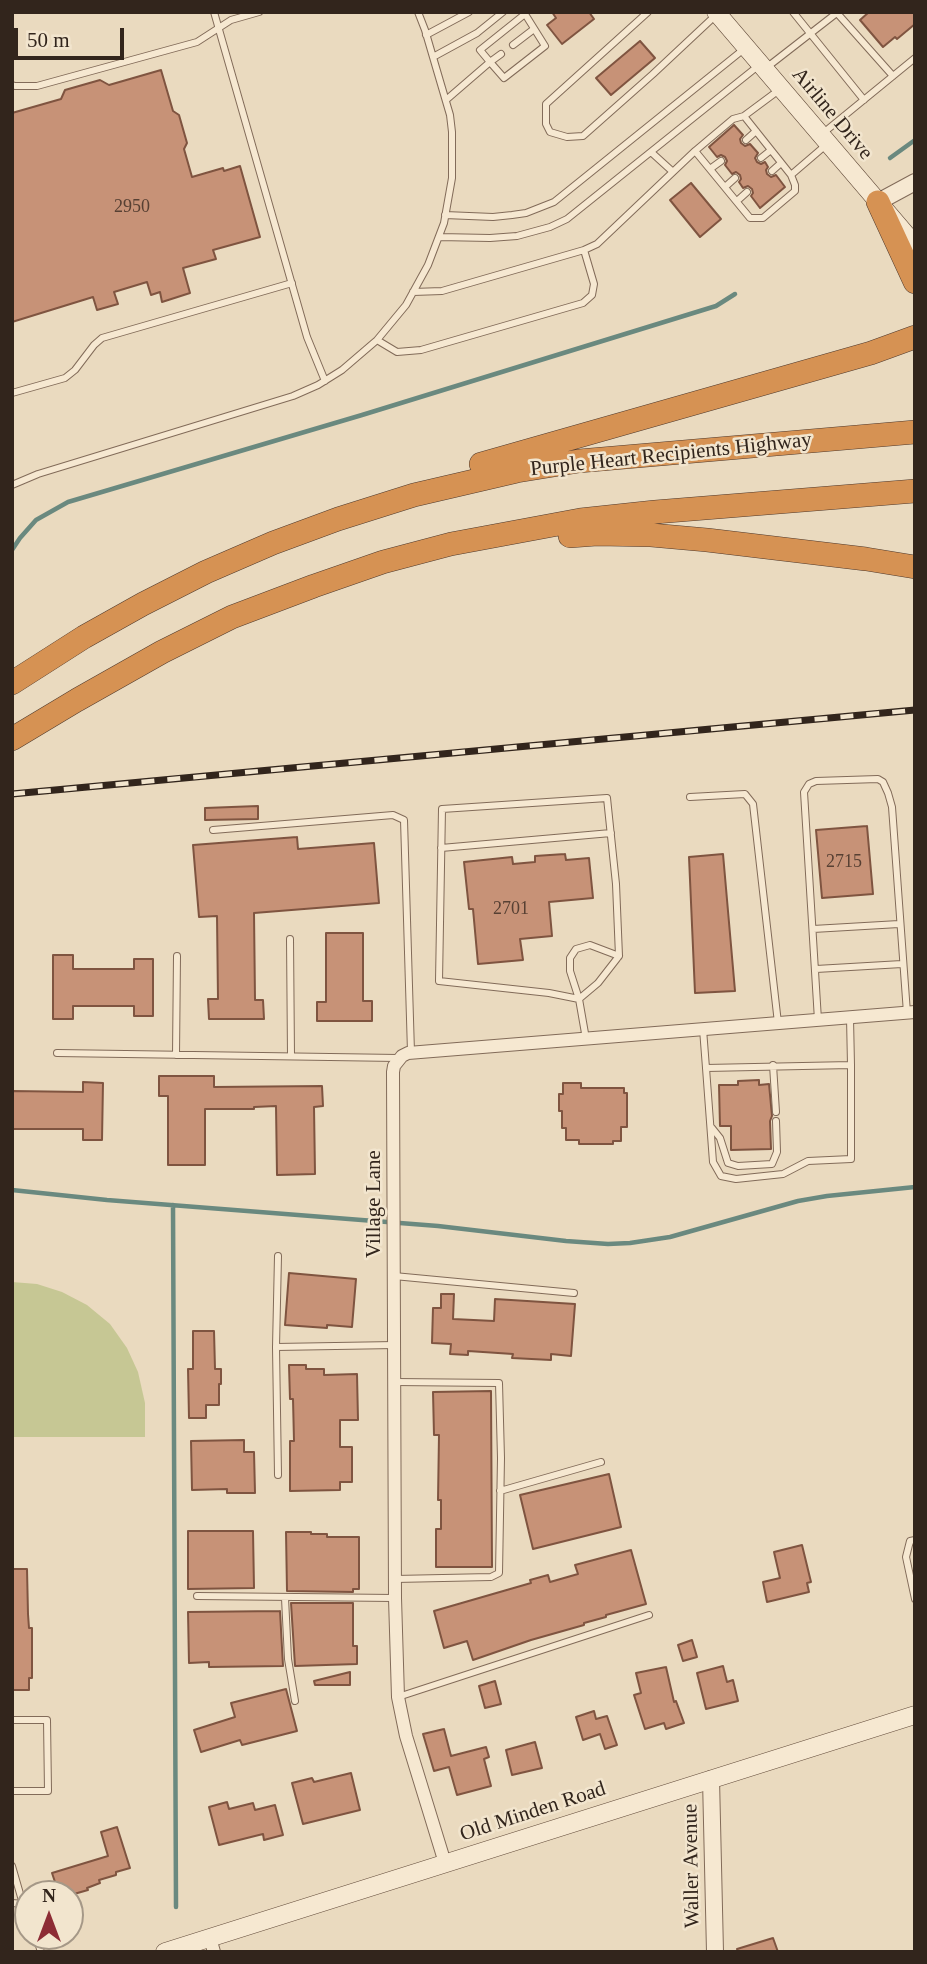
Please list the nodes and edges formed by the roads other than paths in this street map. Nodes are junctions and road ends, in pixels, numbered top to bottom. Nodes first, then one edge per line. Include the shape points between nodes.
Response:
1 (214, 12) edge
2 (259, 12) edge
3 (418, 12) edge
4 (469, 12) edge
5 (503, 12) edge
6 (648, 12) edge
7 (793, 12) edge
8 (525, 13) edge
9 (716, 13) edge
10 (838, 13) edge
11 (219, 28) junction
12 (534, 29) junction
13 (811, 33) junction
14 (426, 35) junction
15 (513, 45) dead end
16 (746, 47) junction
17 (501, 54) dead end
18 (433, 57) junction
19 (915, 58) edge
20 (491, 62) junction
21 (762, 67) junction
22 (893, 76) junction
23 (12, 85) edge
24 (781, 89) junction
25 (446, 100) junction
26 (864, 100) junction
27 (744, 117) junction
28 (756, 131) junction
29 (824, 139) junction
30 (746, 140) dead end
31 (771, 150) junction
32 (695, 151) junction
33 (651, 152) junction
34 (761, 158) dead end
35 (721, 161) dead end
36 (781, 163) junction
37 (710, 169) junction
38 (772, 171) dead end
39 (673, 173) junction
40 (790, 175) junction
41 (735, 178) dead end
42 (915, 183) edge
43 (724, 187) junction
44 (747, 192) dead end
45 (737, 201) junction
46 (878, 202) junction
47 (445, 215) junction
48 (439, 237) junction
49 (915, 245) edge
50 (584, 250) junction
51 (915, 282) edge
52 (292, 283) junction
53 (413, 292) junction
54 (915, 329) edge
55 (915, 337) edge
56 (377, 340) junction
57 (871, 353) junction
58 (325, 381) junction
59 (12, 393) edge
60 (915, 432) edge
61 (12, 485) edge
62 (915, 491) edge
63 (338, 519) junction
64 (504, 534) junction
65 (915, 567) edge
66 (12, 683) edge
67 (12, 738) edge
68 (690, 797) dead end
69 (213, 830) dead end
70 (611, 833) junction
71 (441, 848) junction
72 (900, 924) junction
73 (813, 929) junction
74 (290, 939) dead end
75 (177, 956) dead end
76 (619, 956) junction
77 (902, 964) junction
78 (816, 970) junction
79 (579, 999) junction
80 (911, 1012) edge
81 (850, 1017) junction
82 (818, 1020) junction
83 (778, 1023) junction
84 (703, 1029) junction
85 (586, 1039) junction
86 (57, 1053) dead end
87 (176, 1055) junction
88 (291, 1056) junction
89 (405, 1056) junction
90 (773, 1065) junction
91 (851, 1065) junction
92 (706, 1068) junction
93 (776, 1112) dead end
94 (776, 1121) dead end
95 (710, 1127) junction
96 (278, 1256) dead end
97 (394, 1276) junction
98 (574, 1293) dead end
99 (394, 1345) junction
100 (276, 1347) junction
101 (394, 1382) junction
102 (601, 1462) dead end
103 (278, 1475) dead end
104 (500, 1491) junction
105 (915, 1540) edge
106 (906, 1557) junction
107 (915, 1560) edge
108 (395, 1579) junction
109 (197, 1596) dead end
110 (285, 1598) junction
111 (395, 1598) junction
112 (915, 1599) edge
113 (649, 1615) dead end
114 (398, 1697) junction
115 (295, 1701) dead end
116 (915, 1715) edge
117 (12, 1720) edge
118 (711, 1779) junction
119 (12, 1791) edge
120 (445, 1863) junction
121 (12, 1866) edge
122 (12, 1871) edge
123 (212, 1945) edge
124 (165, 1952) edge
125 (715, 1952) edge

1 - 11 lane
2 - 11 lane
3 - 14 lane
4 - 14 lane
5 - 18 lane via 477,33
6 - 9 lane via 546,104 550,132 583,136
7 - 13 lane
8 - 12 lane
8 - 20 lane via 480,50
9 - 16 main road, Airline Drive
10 - 13 lane
10 - 22 lane
11 - 23 lane via 197,41 37,86
11 - 52 lane
12 - 15 lane
12 - 20 lane via 545,46 504,78
13 - 21 lane
13 - 26 lane
14 - 18 lane
16 - 21 main road, Airline Drive
16 - 47 lane via 554,202 512,215
17 - 20 lane
18 - 25 lane
19 - 22 lane
20 - 25 lane
21 - 24 main road, Airline Drive
21 - 33 lane
22 - 26 lane
24 - 27 lane
24 - 29 main road, Airline Drive
25 - 47 lane via 452,166
26 - 29 lane
27 - 28 lane
27 - 32 lane via 733,119
28 - 30 lane
28 - 31 lane
29 - 40 lane
29 - 46 main road, Airline Drive
31 - 34 lane
31 - 36 lane
32 - 37 lane
32 - 39 lane
33 - 39 lane
33 - 48 lane via 567,219 550,227 517,236
35 - 37 lane
36 - 38 lane
36 - 40 lane
37 - 43 lane
39 - 50 lane via 597,244
40 - 45 lane via 795,191 763,218 750,218
41 - 43 lane
42 - 46 street
43 - 45 lane
44 - 45 lane
46 - 49 main road, Airline Drive
46 - 51 highway
47 - 48 lane
48 - 53 lane
50 - 53 lane via 442,291
50 - 56 lane via 594,284 592,295 583,303 421,350 397,352
52 - 58 lane
52 - 59 lane via 102,338 65,379
53 - 56 lane
54 - 57 highway
55 - 57 highway
56 - 58 lane
57 - 63 highway via 455,472 408,487
58 - 61 lane via 293,396
60 - 63 highway, Purple Heart Recipients Highway via 579,461 458,483
62 - 64 highway via 655,512
63 - 66 highway, Purple Heart Recipients Highway via 206,572 84,637
64 - 65 highway via 707,540
64 - 67 highway via 383,562 232,617
68 - 83 lane via 745,794 753,804
69 - 89 lane via 393,815 404,820
70 - 71 lane
70 - 71 lane via 607,798 442,809
70 - 76 lane
71 - 79 lane via 439,981
72 - 73 lane
72 - 73 lane via 891,807 883,782 816,780 804,792
72 - 77 lane
73 - 78 lane
74 - 88 lane
75 - 87 lane
76 - 79 lane
76 - 79 lane via 590,945 576,949 570,971
77 - 78 lane
77 - 80 lane
78 - 82 lane
79 - 85 lane
80 - 81 street
81 - 82 street
81 - 91 lane
82 - 83 street
83 - 84 street
84 - 85 street
84 - 92 lane
85 - 89 street
86 - 87 lane
87 - 88 lane
88 - 89 lane
89 - 97 street, Village Lane via 393,1072
90 - 91 lane
90 - 92 lane
90 - 93 lane
91 - 95 lane via 851,1159 808,1161 783,1174 721,1176 713,1162
92 - 95 lane
94 - 95 lane via 777,1152 772,1164 728,1163 720,1138
96 - 100 lane
97 - 98 lane
97 - 99 street, Village Lane
99 - 100 lane
99 - 101 street, Village Lane
100 - 103 lane
101 - 104 lane via 499,1383
101 - 108 street, Village Lane
102 - 104 lane
104 - 108 lane via 499,1573 491,1577
105 - 106 lane via 910,1541
106 - 107 lane
106 - 112 lane
108 - 111 street, Village Lane
109 - 110 lane
110 - 111 lane
110 - 115 lane
111 - 114 street, Village Lane
113 - 114 lane
114 - 120 street, Village Lane
116 - 118 main road, Old Minden Road
117 - 119 lane via 47,1720 48,1791
118 - 120 main road, Old Minden Road
118 - 125 street, Waller Avenue
120 - 123 main road, Old Minden Road
121 - 122 lane
123 - 124 main road, Old Minden Road

